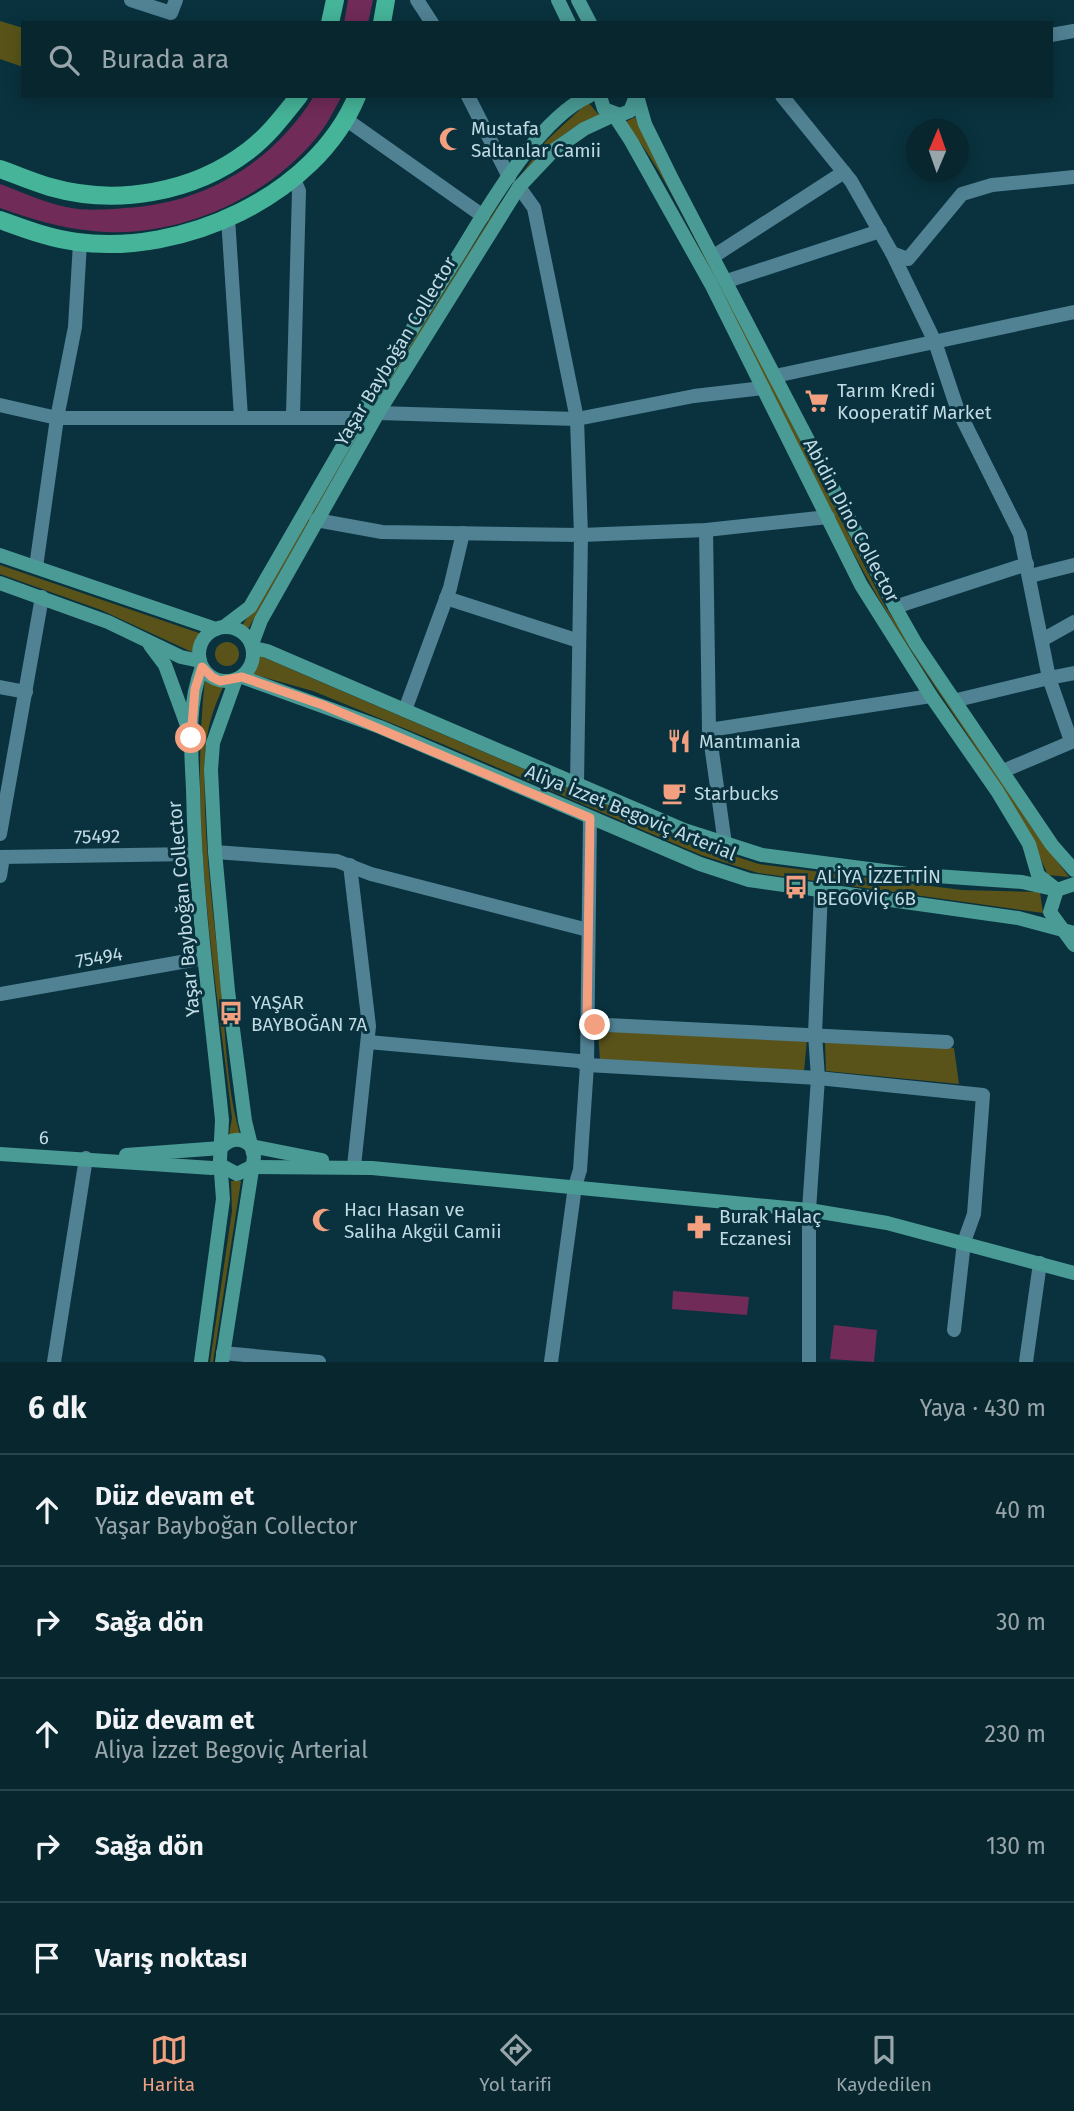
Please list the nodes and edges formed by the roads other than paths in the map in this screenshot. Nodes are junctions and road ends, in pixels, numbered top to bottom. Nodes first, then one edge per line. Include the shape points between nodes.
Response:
1 (131, 0) edge
2 (176, 0) edge
3 (335, 0) edge
4 (386, 0) edge
5 (417, 0) edge
6 (558, 0) edge
7 (578, 0) edge
8 (330, 21) edge
9 (382, 21) edge
10 (431, 21) edge
11 (568, 21) edge
12 (589, 21) edge
13 (1074, 31) edge
14 (1053, 35) edge
15 (297, 98) edge
16 (356, 98) edge
17 (469, 98) edge
18 (584, 98) edge
19 (601, 98) edge
20 (636, 98) edge
21 (638, 98) edge
22 (784, 98) edge
23 (614, 115) junction
24 (344, 118) junction
25 (0, 169) edge
26 (844, 172) junction
27 (293, 177) junction
28 (1074, 177) edge
29 (514, 182) junction
30 (483, 216) junction
31 (228, 218) junction
32 (0, 220) edge
33 (880, 231) junction
34 (80, 243) junction
35 (892, 253) junction
36 (714, 256) junction
37 (727, 281) junction
38 (1074, 312) edge
39 (935, 342) junction
40 (775, 376) junction
41 (762, 388) junction
42 (0, 405) edge
43 (378, 413) junction
44 (293, 415) junction
45 (241, 417) junction
46 (57, 418) junction
47 (358, 418) junction
48 (577, 419) junction
49 (828, 517) junction
50 (316, 520) junction
51 (706, 530) junction
52 (463, 533) junction
53 (581, 535) junction
54 (0, 555) edge
55 (1074, 565) edge
56 (36, 567) junction
57 (1029, 570) junction
58 (0, 583) edge
59 (42, 597) junction
60 (446, 598) junction
61 (895, 607) junction
62 (1074, 622) edge
63 (220, 628) junction
64 (1042, 640) junction
65 (148, 641) junction
66 (579, 641) junction
67 (253, 646) junction
68 (201, 664) junction
69 (1074, 673) edge
70 (239, 678) junction
71 (1049, 678) junction
72 (0, 687) edge
73 (26, 692) junction
74 (932, 696) junction
75 (957, 701) junction
76 (405, 710) junction
77 (709, 730) junction
78 (191, 738) junction
79 (1072, 741) edge
80 (1003, 771) junction
81 (577, 783) junction
82 (590, 818) junction
83 (0, 834) edge
84 (725, 844) junction
85 (215, 852) junction
86 (194, 854) junction
87 (1, 857) edge
88 (350, 865) junction
89 (1074, 870) edge
90 (0, 876) edge
91 (1074, 884) edge
92 (821, 890) junction
93 (1057, 890) junction
94 (588, 930) junction
95 (1069, 931) edge
96 (1074, 944) edge
97 (204, 958) junction
98 (0, 994) edge
99 (587, 1024) junction
100 (815, 1034) junction
101 (368, 1042) junction
102 (947, 1042) dead end
103 (587, 1065) junction
104 (818, 1077) junction
105 (251, 1146) junction
106 (221, 1148) junction
107 (0, 1154) edge
108 (86, 1158) junction
109 (222, 1166) junction
110 (354, 1166) junction
111 (251, 1167) junction
112 (575, 1186) junction
113 (809, 1210) junction
114 (964, 1242) junction
115 (1040, 1263) junction
116 (1074, 1273) edge
117 (954, 1330) dead end
118 (223, 1357) edge
119 (54, 1362) edge
120 (201, 1362) edge
121 (319, 1362) edge
122 (551, 1362) edge
123 (809, 1362) edge
124 (1026, 1362) edge

1 - 2 street via 171,13
3 - 8 main road
4 - 9 main road
5 - 10 street
6 - 11 main road
7 - 12 main road
13 - 14 street
15 - 25 main road via 248,151 192,182 161,190 120,196 89,194 51,187
16 - 24 main road
17 - 29 street
18 - 29 main road, Yaşar Bayboğan Collector via 552,125
19 - 23 main road, Abidin Dino Collector via 604,108
20 - 23 main road, Yaşar Bayboğan Collector via 630,111
21 - 36 main road, Abidin Dino Collector via 645,124
22 - 26 street
23 - 29 main road, Yaşar Bayboğan Collector via 584,129
23 - 41 main road, Abidin Dino Collector via 705,273
24 - 27 main road
24 - 30 street
26 - 33 street
26 - 36 street
27 - 31 main road
27 - 44 street via 299,191
28 - 35 street via 992,185 962,194 908,259
29 - 30 main road, Yaşar Bayboğan Collector
29 - 43 main road, Yaşar Bayboğan Collector
29 - 48 street via 534,208
30 - 47 main road, Yaşar Bayboğan Collector
31 - 34 main road via 182,236 131,244
31 - 45 street
32 - 34 main road
33 - 35 street
33 - 37 street
34 - 46 street via 75,327
35 - 39 street
36 - 37 main road, Abidin Dino Collector
37 - 40 main road, Abidin Dino Collector
38 - 39 street
39 - 40 street
39 - 57 street via 957,408 1020,534
40 - 61 main road, Abidin Dino Collector
41 - 48 street
41 - 49 main road, Abidin Dino Collector
42 - 46 street
43 - 48 street
43 - 50 main road, Yaşar Bayboğan Collector
44 - 45 street
44 - 47 street
45 - 46 street
46 - 56 street
47 - 63 main road, Yaşar Bayboğan Collector via 250,607
48 - 53 street
49 - 51 street
49 - 74 main road, Abidin Dino Collector via 861,585
50 - 52 street via 382,532
50 - 67 main road, Yaşar Bayboğan Collector via 261,620
51 - 53 street
51 - 77 street
52 - 53 street
52 - 60 street
53 - 66 street
54 - 56 main road
55 - 57 street
56 - 63 main road
57 - 61 street
57 - 64 street
58 - 59 main road
59 - 65 main road
59 - 73 street
60 - 66 street
60 - 76 street
61 - 75 main road, Abidin Dino Collector
62 - 64 street
63 - 67 main road via 238,629
63 - 68 main road via 203,639
64 - 71 street
65 - 68 main road
65 - 78 main road via 171,677
66 - 81 street
67 - 70 main road via 250,668
67 - 76 main road, Aliya İzzet Begoviç Arterial
68 - 70 main road via 220,681
68 - 78 main road, Yaşar Bayboğan Collector
69 - 71 street
70 - 82 main road, Aliya İzzet Begoviç Arterial via 380,727
70 - 85 main road, Yaşar Bayboğan Collector via 213,743
71 - 75 street
71 - 79 street
72 - 73 street
73 - 83 street
74 - 77 street
74 - 93 main road, Abidin Dino Collector via 1029,844 1038,875
75 - 80 main road, Abidin Dino Collector
76 - 81 main road, Aliya İzzet Begoviç Arterial
77 - 84 street
78 - 86 main road, Yaşar Bayboğan Collector
79 - 80 street
80 - 89 main road, Abidin Dino Collector
81 - 84 main road, Aliya İzzet Begoviç Arterial
82 - 92 main road, Aliya İzzet Begoviç Arterial via 749,880
82 - 94 street
84 - 93 main road, Aliya İzzet Begoviç Arterial via 762,855 907,874 1022,882
85 - 88 street
85 - 105 main road, Yaşar Bayboğan Collector via 228,991
86 - 87 street, 75492
86 - 97 main road, Yaşar Bayboğan Collector
87 - 90 street
88 - 94 street
88 - 101 street
91 - 93 main road
92 - 95 main road, Aliya İzzet Begoviç Arterial via 1006,916
92 - 100 street
93 - 95 main road via 1051,912
94 - 99 street
95 - 96 main road
97 - 98 street, 75494
97 - 106 main road, Yaşar Bayboğan Collector
99 - 100 street
99 - 103 street
100 - 102 street
100 - 104 street
101 - 103 street
101 - 110 street
103 - 104 street
103 - 112 street
104 - 113 street
104 - 114 street via 984,1095 974,1214
105 - 106 main road via 236,1139
105 - 110 main road
105 - 111 main road
106 - 108 main road
106 - 109 main road
107 - 108 main road, 6
108 - 109 main road
108 - 119 street
109 - 111 main road via 237,1174
109 - 120 main road via 223,1199
110 - 111 main road
110 - 112 main road
111 - 118 main road
112 - 113 main road
112 - 122 street
113 - 114 main road
113 - 123 street
114 - 115 main road
114 - 117 street
115 - 116 main road
115 - 124 street
118 - 121 street

